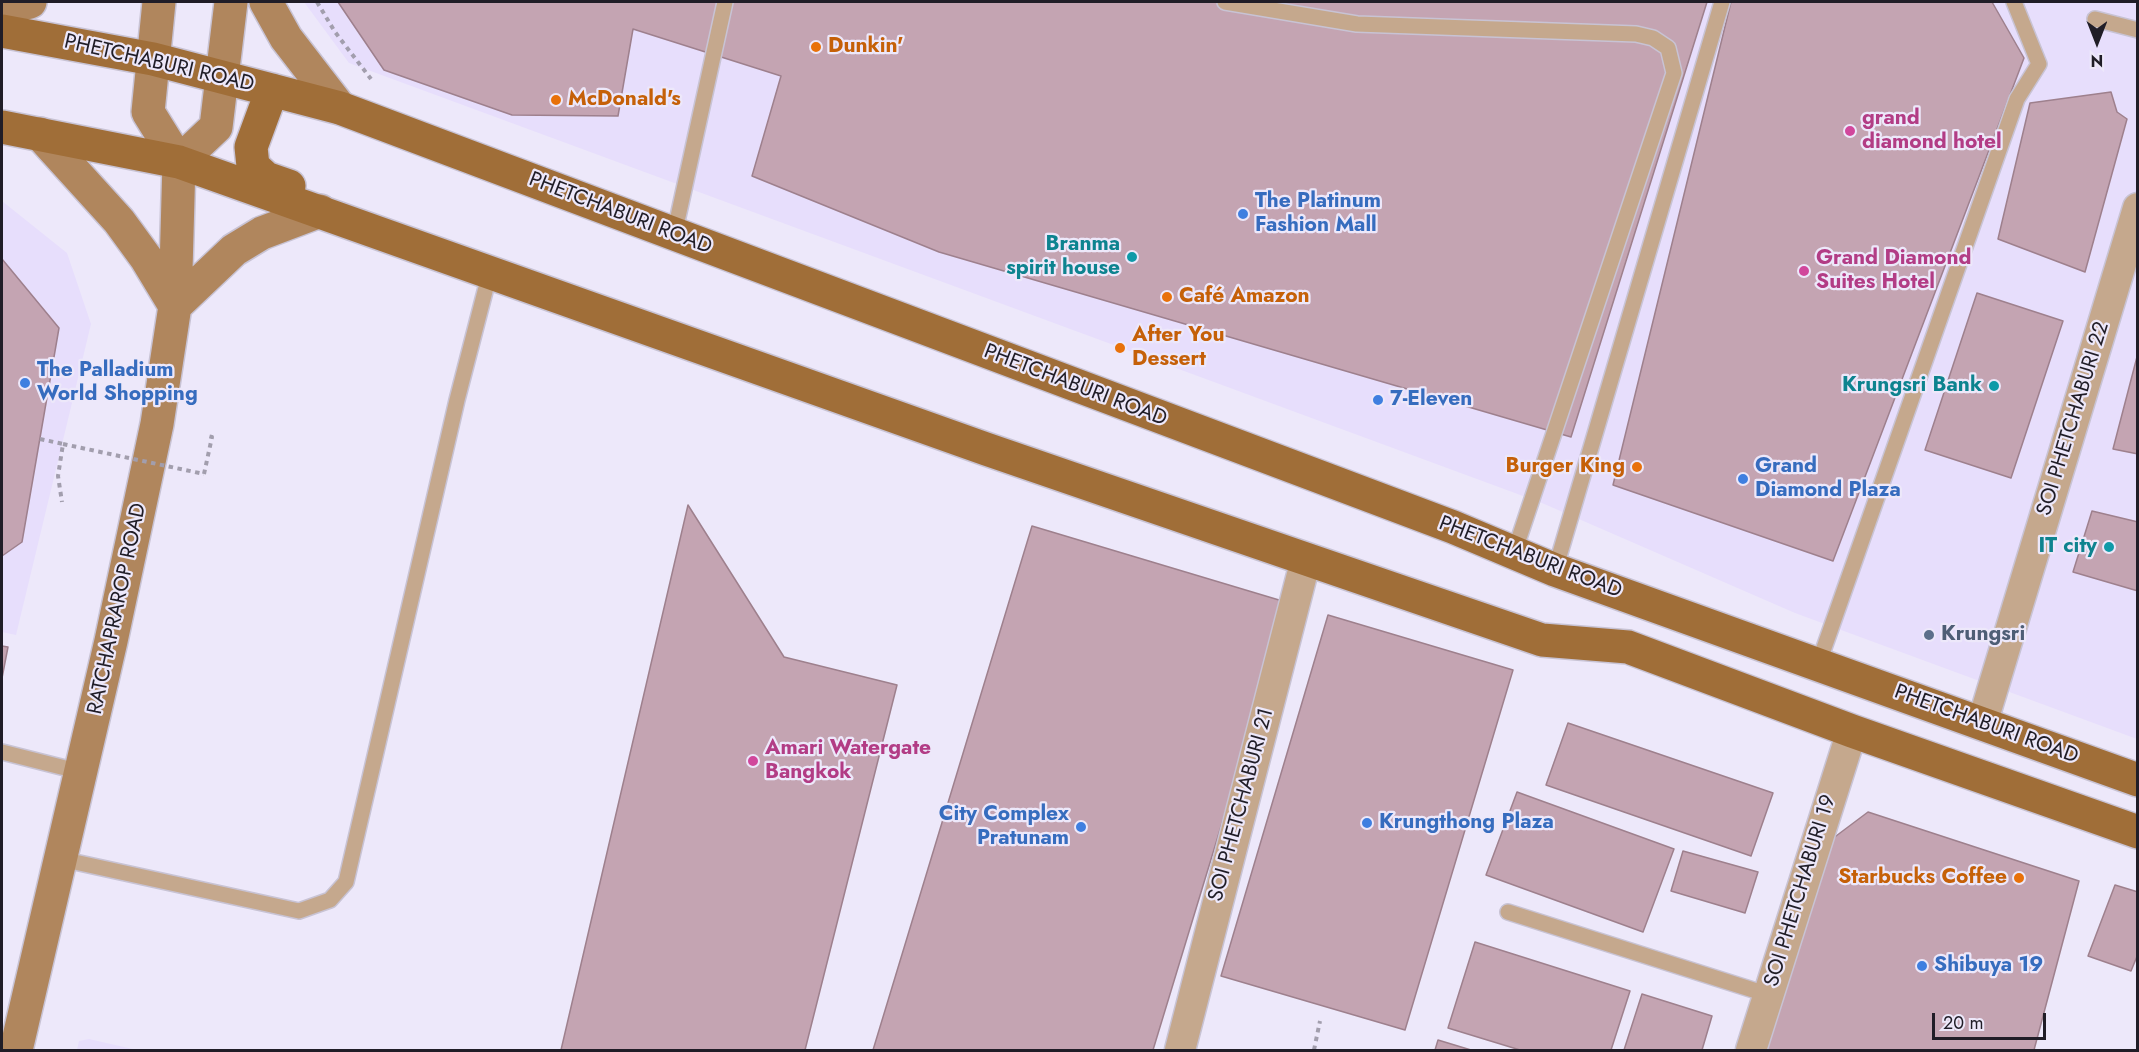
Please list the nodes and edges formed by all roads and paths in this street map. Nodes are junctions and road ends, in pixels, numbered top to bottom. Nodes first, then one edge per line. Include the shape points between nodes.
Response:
1 (30, 2) edge
2 (159, 2) edge
3 (231, 2) edge
4 (266, 2) edge
5 (317, 2) edge
6 (725, 2) edge
7 (1225, 2) edge
8 (1722, 2) edge
9 (2014, 2) edge
10 (2, 8) edge
11 (2095, 19) dead end
12 (2138, 30) edge
13 (2, 31) edge
14 (153, 59) junction
15 (221, 76) junction
16 (374, 82) dead end
17 (272, 90) junction
18 (340, 108) junction
19 (2, 127) edge
20 (40, 134) junction
21 (179, 162) junction
22 (2138, 208) edge
23 (320, 212) junction
24 (674, 235) junction
25 (500, 275) junction
26 (175, 306) junction
27 (208, 436) dead end
28 (40, 439) dead end
29 (63, 444) junction
30 (62, 501) dead end
31 (1514, 553) junction
32 (1306, 559) junction
33 (1555, 570) junction
34 (1818, 665) junction
35 (1986, 712) junction
36 (1852, 731) junction
37 (2, 752) edge
38 (81, 771) junction
39 (2136, 773) edge
40 (2138, 832) edge
41 (61, 859) junction
42 (1508, 912) dead end
43 (1769, 995) junction
44 (1320, 1021) dead end
45 (16, 1050) edge
46 (1180, 1050) edge
47 (1314, 1050) edge
48 (1751, 1050) edge

1 - 10 main road
2 - 14 main road
3 - 15 main road
4 - 18 main road via 286,38
5 - 16 path
6 - 24 lane
7 - 31 lane via 1358,24 1636,34 1653,38 1668,48 1674,73
8 - 33 lane
9 - 34 lane via 2039,64 2017,99
11 - 12 lane
13 - 14 main road, PHETCHABURI ROAD
14 - 15 main road, PHETCHABURI ROAD
14 - 21 main road via 148,112
15 - 17 main road, PHETCHABURI ROAD
15 - 21 main road via 216,127
17 - 18 main road, PHETCHABURI ROAD
17 - 25 main road via 251,147 253,166 266,178 501,263
18 - 24 main road, PHETCHABURI ROAD
19 - 20 main road
20 - 21 main road
20 - 26 main road via 119,222
21 - 23 main road
21 - 26 main road, RATCHAPRAROP ROAD
22 - 35 street, SOI PHETCHABURI 22
23 - 25 main road
23 - 26 main road via 262,233 234,250
24 - 31 main road, PHETCHABURI ROAD
25 - 32 main road
25 - 41 lane via 457,400 346,882 330,900 299,911
26 - 38 main road, RATCHAPRAROP ROAD via 141,506
27 - 29 path, bridge via 212,437 204,474
28 - 29 path
29 - 30 path via 58,476
31 - 33 main road, PHETCHABURI ROAD
32 - 36 main road via 1542,640 1628,647
32 - 46 street, SOI PHETCHABURI 21
33 - 34 main road, PHETCHABURI ROAD
34 - 35 main road, PHETCHABURI ROAD
35 - 39 main road, PHETCHABURI ROAD
36 - 40 main road
36 - 43 street, SOI PHETCHABURI 19
37 - 38 lane
38 - 41 main road, RATCHAPRAROP ROAD
41 - 45 main road, RATCHAPRAROP ROAD
42 - 43 lane
43 - 48 street, SOI PHETCHABURI 19
44 - 47 path

